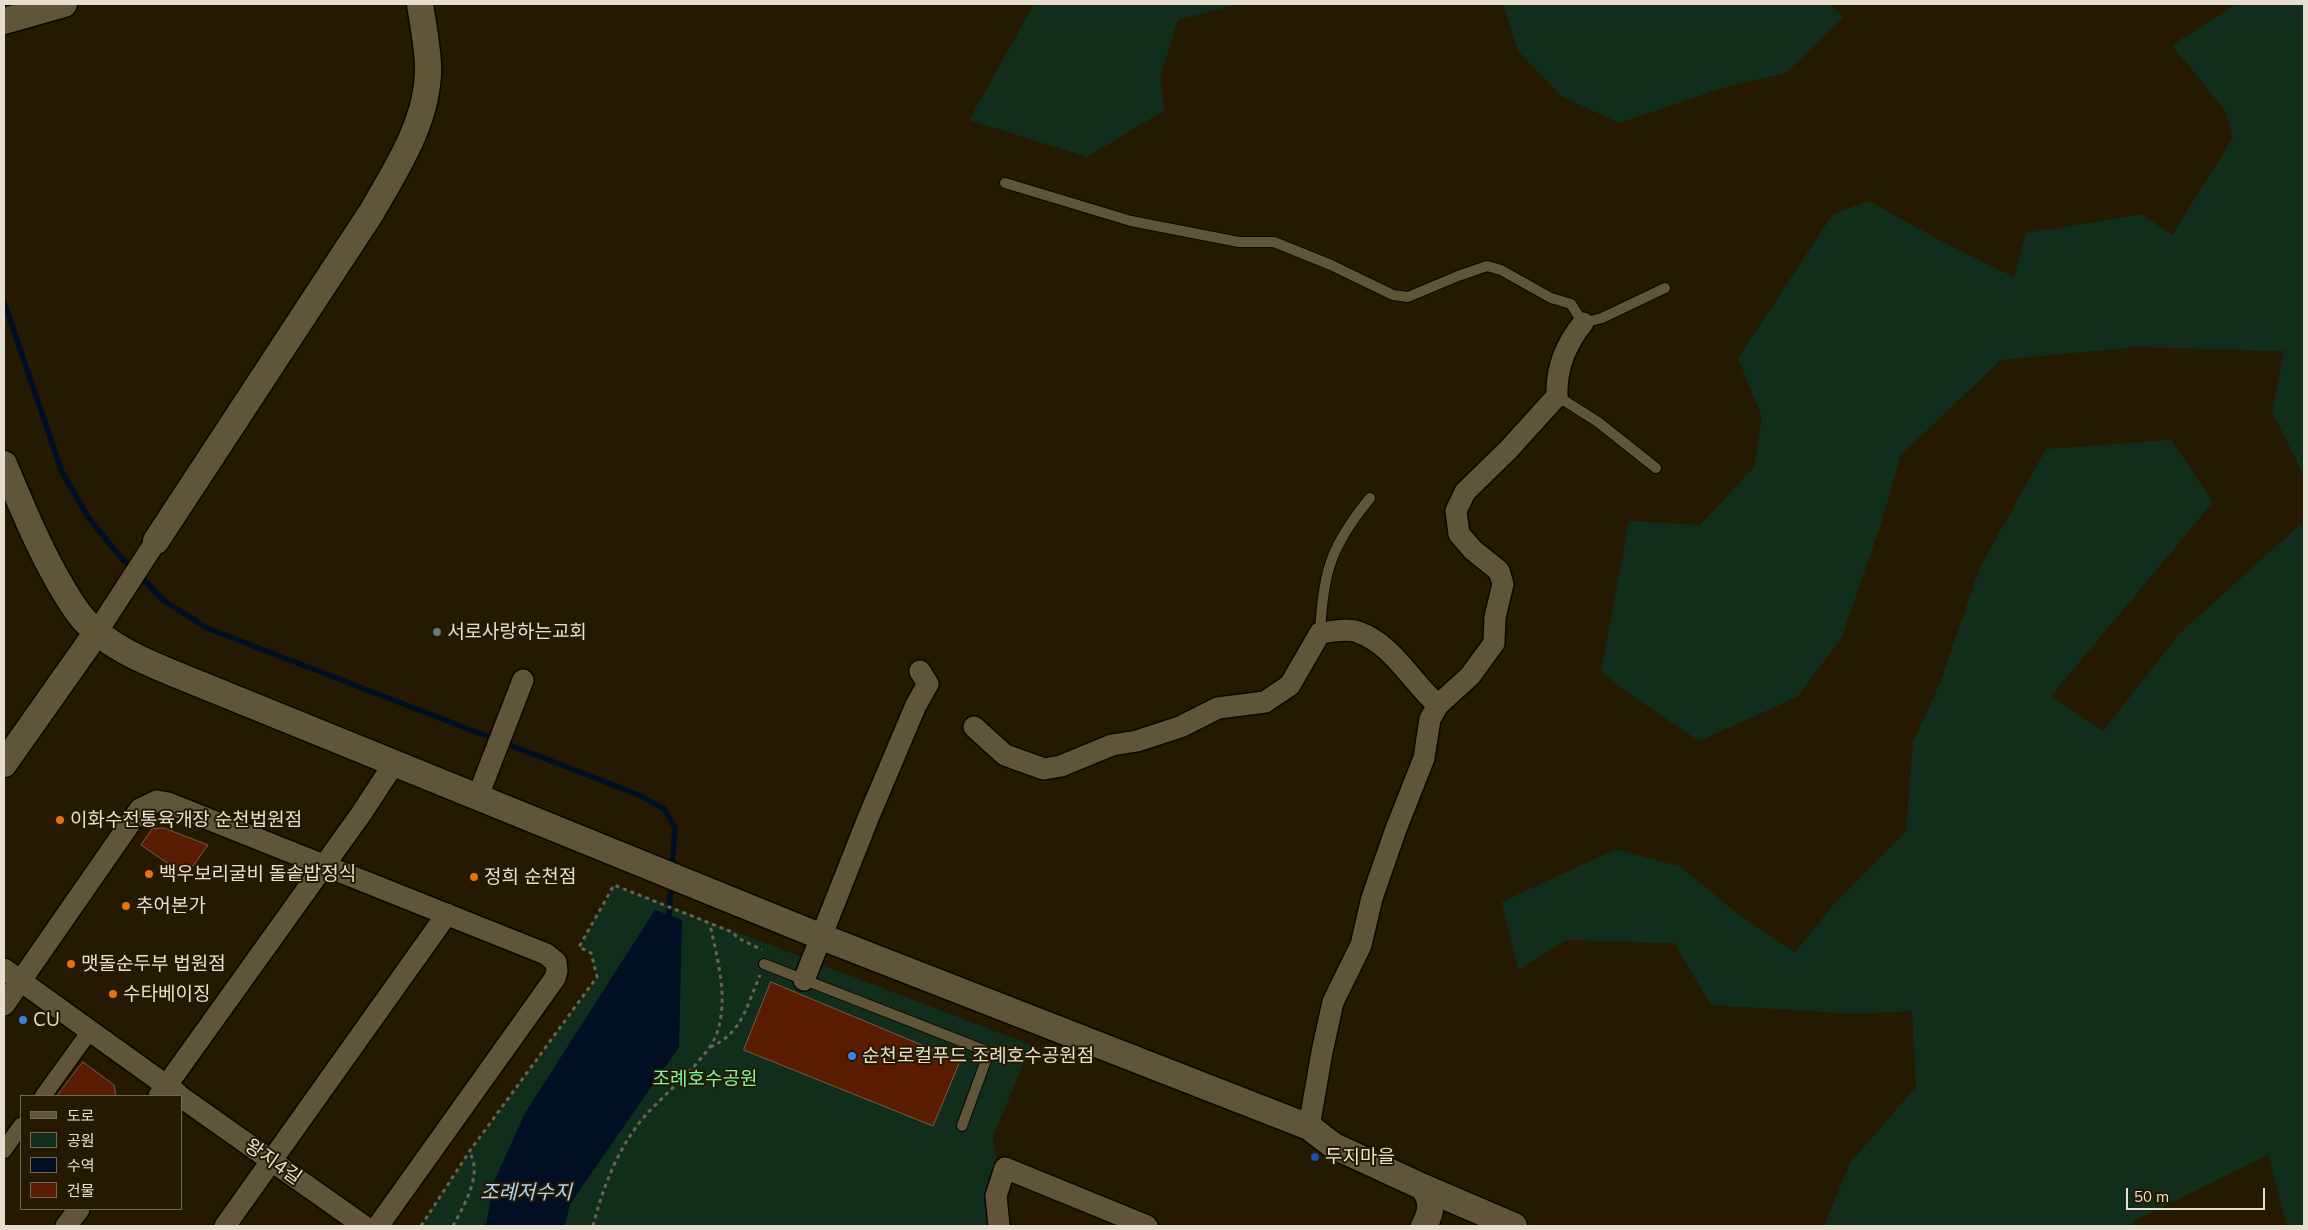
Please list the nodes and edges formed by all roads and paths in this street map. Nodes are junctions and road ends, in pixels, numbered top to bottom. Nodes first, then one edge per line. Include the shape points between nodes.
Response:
1 (64, 4) edge
2 (420, 4) edge
3 (4, 21) edge
4 (1005, 183) dead end
5 (1665, 288) dead end
6 (1583, 323) junction
7 (1557, 396) junction
8 (4, 464) edge
9 (1656, 468) dead end
10 (1370, 498) dead end
11 (156, 541) joint
12 (97, 632) junction
13 (1320, 633) junction
14 (920, 671) dead end
15 (523, 680) dead end
16 (1438, 705) junction
17 (974, 727) dead end
18 (395, 762) junction
19 (4, 764) edge
20 (478, 796) junction
21 (325, 865) junction
22 (447, 914) junction
23 (710, 923) junction
24 (822, 937) junction
25 (764, 964) junction
26 (4, 969) edge
27 (804, 980) junction
28 (21, 981) junction
29 (4, 1005) edge
30 (90, 1031) junction
31 (710, 1047) junction
32 (172, 1094) edge
33 (44, 1095) edge
34 (182, 1101) edge
35 (962, 1126) dead end
36 (20, 1127) edge
37 (1309, 1127) junction
38 (4, 1150) edge
39 (470, 1152) junction
40 (272, 1161) junction
41 (1423, 1187) junction
42 (78, 1210) edge
43 (66, 1226) edge
44 (225, 1226) edge
45 (364, 1226) edge
46 (378, 1226) edge
47 (420, 1226) edge
48 (453, 1226) edge
49 (594, 1226) edge
50 (999, 1226) edge
51 (1147, 1226) edge
52 (1424, 1226) edge
53 (1514, 1226) edge

1 - 3 street
2 - 11 street via 428,66 425,93 417,125 400,164 372,213
4 - 6 lane via 1131,220 1239,242 1274,242 1393,295 1408,297 1487,266 1501,270 1550,298 1571,304
5 - 6 lane via 1602,318
6 - 7 street via 1564,355 1556,380
7 - 9 lane via 1598,422
7 - 16 street via 1465,492 1456,511 1459,534 1499,571 1503,584 1495,617 1494,643 1470,676
8 - 12 street via 54,575 84,621
10 - 13 lane via 1336,544 1323,587
11 - 12 street
12 - 18 street via 146,662
12 - 19 street
13 - 16 street via 1357,631 1380,644
13 - 17 street via 1290,685 1264,702 1218,708 1180,727 1138,741 1112,745 1061,766 1044,769 1005,755
14 - 24 street via 928,684 869,816
15 - 20 street
16 - 37 street via 1430,719 1424,758 1372,898 1361,946 1333,1002
18 - 20 street
18 - 21 street
20 - 24 street
21 - 22 street
21 - 28 street via 157,801 140,809
21 - 32 street
22 - 40 street
22 - 46 street via 546,954 556,962 557,971
23 - 25 path via 769,953
23 - 31 path via 723,990 717,1032
23 - 39 path via 614,885 579,947 591,953 597,977
24 - 27 street
24 - 37 street
25 - 27 lane
25 - 31 path via 735,1031 724,1042
26 - 28 street, 왕지4길
27 - 35 lane via 989,1052
28 - 29 street
28 - 30 street, 왕지4길
30 - 32 street, 왕지4길
30 - 33 street
31 - 49 path via 626,1140 609,1175
34 - 40 street, 왕지4길
36 - 38 street
37 - 41 street via 1334,1146
39 - 47 path
39 - 48 path via 475,1171
40 - 44 street
40 - 45 street, 왕지4길
41 - 52 street via 1430,1197 1431,1210
41 - 53 street
42 - 43 street
50 - 51 street via 996,1196 1005,1168

